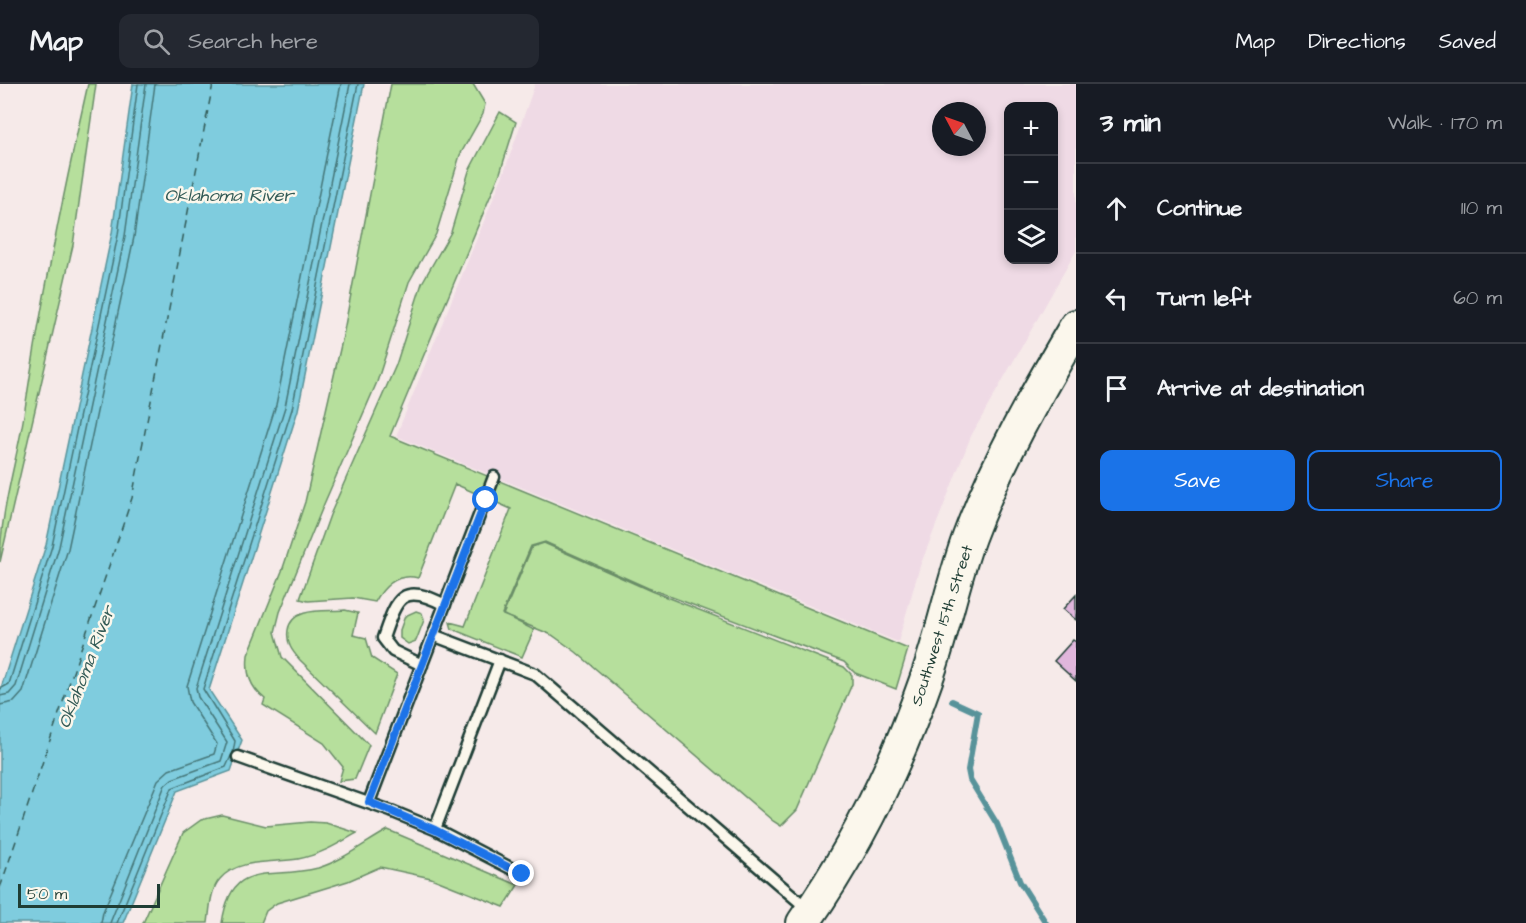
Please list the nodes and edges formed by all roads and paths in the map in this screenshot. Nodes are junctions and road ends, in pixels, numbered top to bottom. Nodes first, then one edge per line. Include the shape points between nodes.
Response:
1 (1076, 326) edge
2 (494, 477) dead end
3 (445, 605) junction
4 (433, 635) junction
5 (500, 660) junction
6 (422, 665) junction
7 (238, 757) dead end
8 (369, 802) junction
9 (435, 830) junction
10 (522, 874) dead end
11 (807, 917) edge

1 - 11 main road, Southwest 15th Street via 1003,456 969,538 926,680 892,766 850,848
2 - 3 lane
3 - 4 lane
3 - 6 lane via 418,593 395,603 383,638 393,651
4 - 5 lane
4 - 6 lane
5 - 9 lane
5 - 11 lane via 535,674
6 - 8 lane
7 - 8 lane
8 - 9 lane
9 - 10 lane

